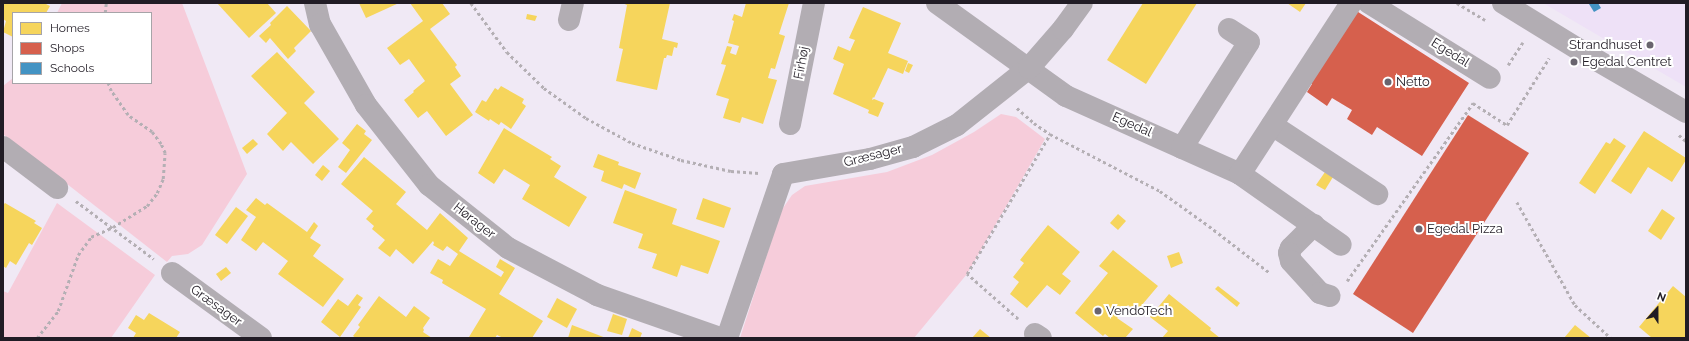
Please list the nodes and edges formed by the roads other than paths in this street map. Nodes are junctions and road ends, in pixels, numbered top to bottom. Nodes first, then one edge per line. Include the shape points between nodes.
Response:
1 (315, 3) edge
2 (814, 3) edge
3 (937, 3) edge
4 (1082, 3) edge
5 (1351, 3) edge
6 (1369, 3) edge
7 (1503, 3) edge
8 (1229, 29) dead end
9 (1029, 68) junction
10 (1490, 78) dead end
11 (1686, 112) edge
12 (790, 124) dead end
13 (1272, 125) junction
14 (3, 147) edge
15 (1182, 148) junction
16 (1240, 174) junction
17 (57, 188) road end
18 (1377, 194) dead end
19 (1314, 226) junction
20 (1341, 245) dead end
21 (172, 273) road end
22 (1330, 296) dead end
23 (261, 338) edge
24 (720, 338) edge
25 (727, 338) edge

1 - 24 street, Hørager via 320,24 366,105 429,185 508,248 590,291
2 - 12 street, Firhøj
3 - 9 street
4 - 9 street, Græsager
5 - 13 street
6 - 10 street, Egedal
7 - 11 street
8 - 15 street via 1249,42
9 - 15 street, Egedal via 1066,96
9 - 25 street, Græsager via 957,125 913,147 870,159 783,174
13 - 16 street
13 - 18 street
14 - 17 street
15 - 16 street, Egedal
16 - 19 street, Egedal
19 - 20 street, Egedal
19 - 22 street via 1288,253 1291,261 1320,293
21 - 23 street, Græsager

